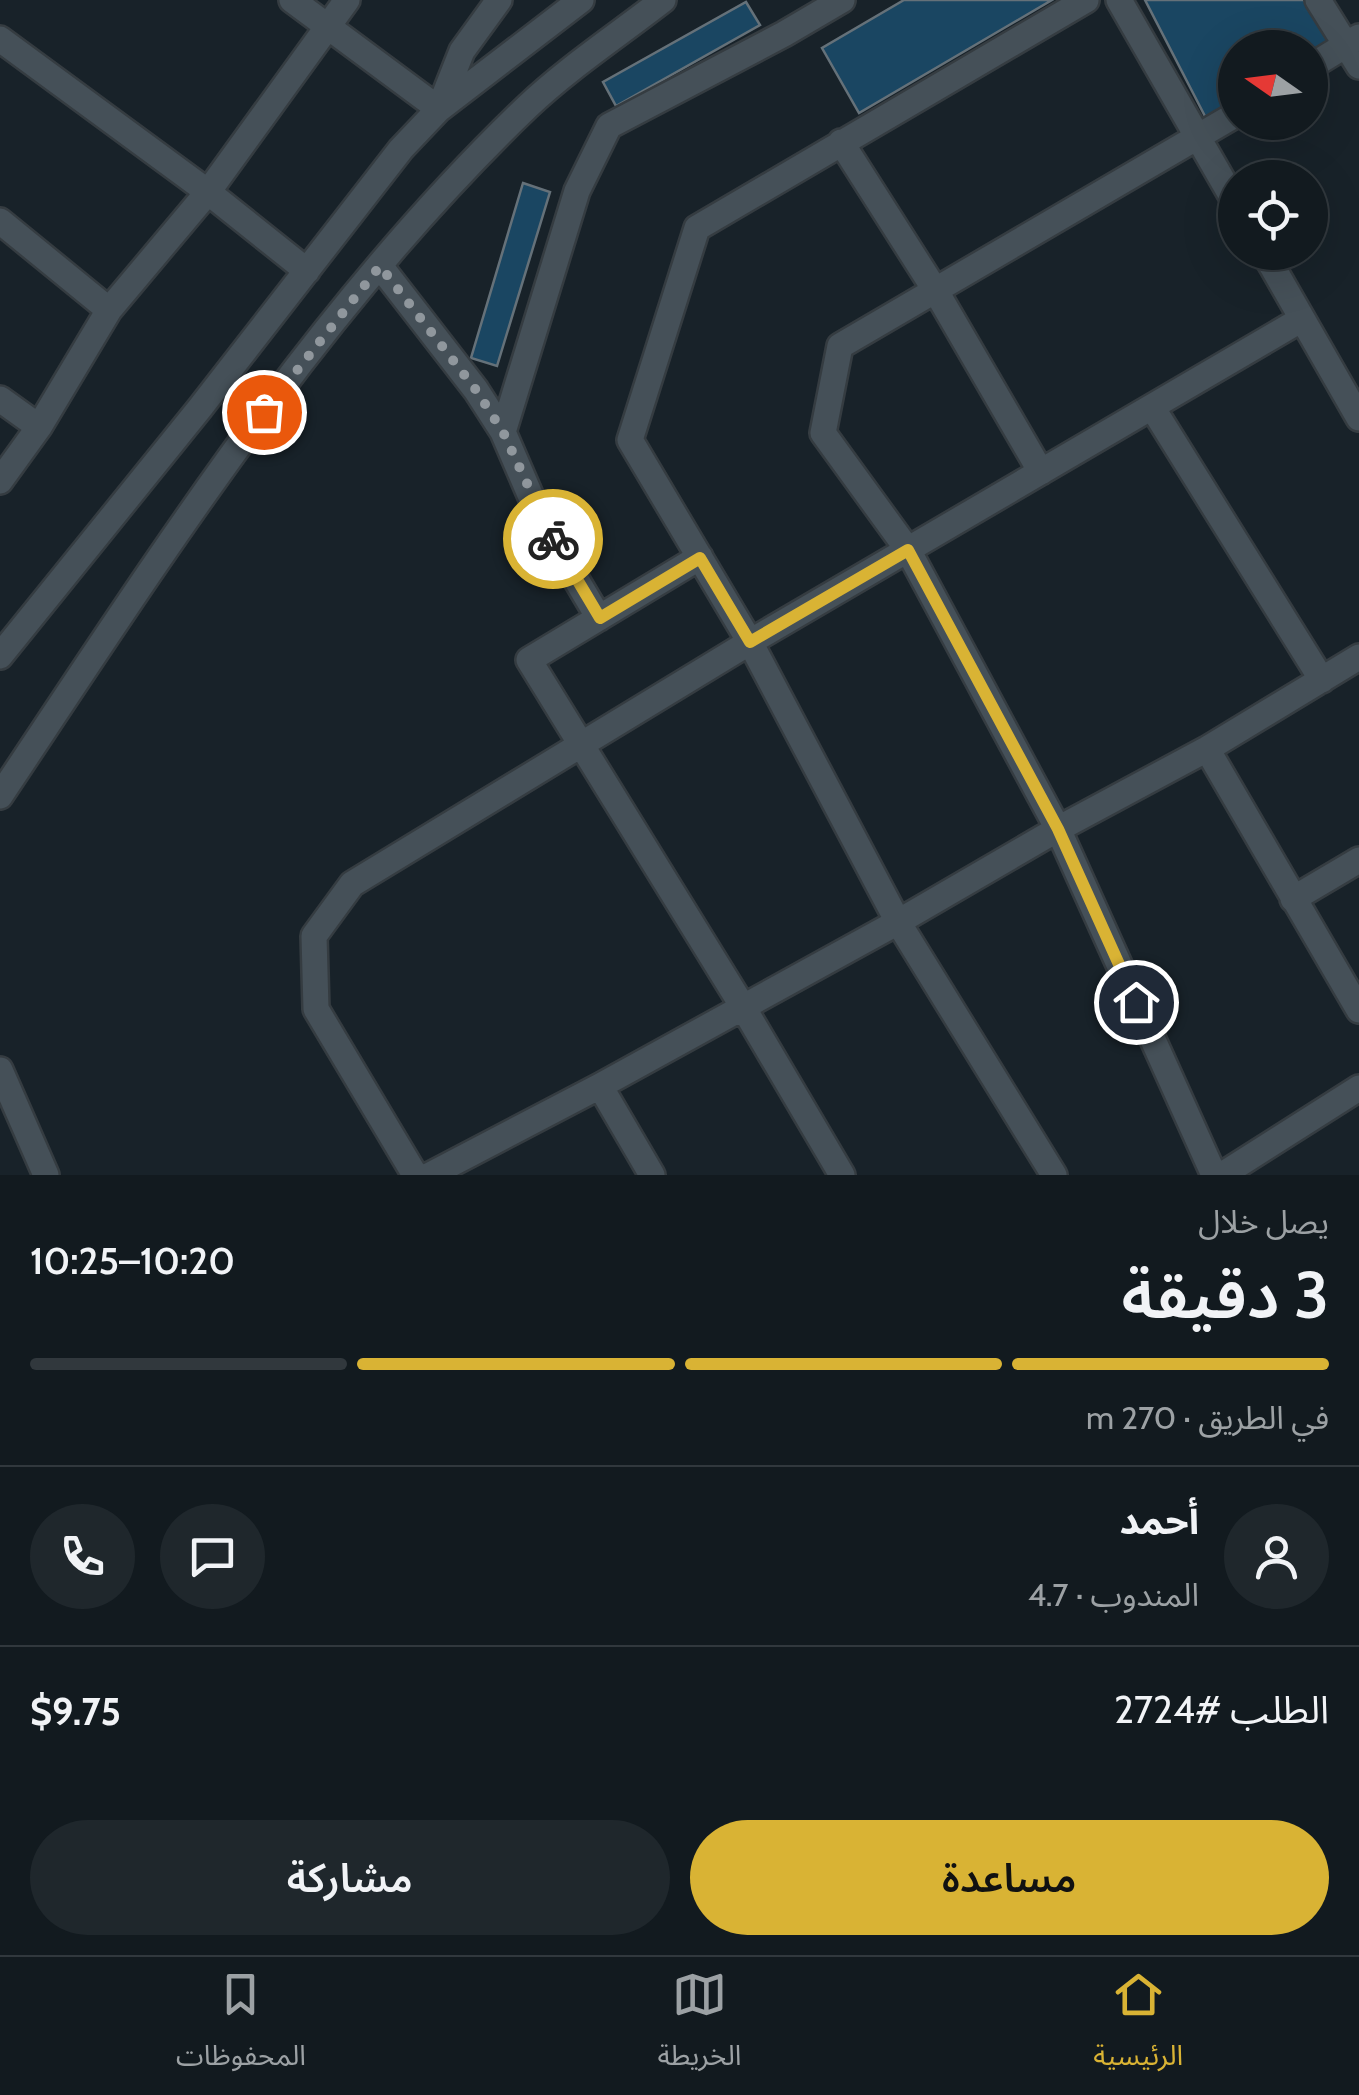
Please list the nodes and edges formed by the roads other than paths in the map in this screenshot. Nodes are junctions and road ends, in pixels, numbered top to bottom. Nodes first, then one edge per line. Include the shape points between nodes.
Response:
1 (292, 0) edge
2 (347, 0) edge
3 (499, 0) edge
4 (581, 0) edge
5 (664, 0) edge
6 (842, 0) edge
7 (1086, 0) edge
8 (1118, 0) edge
9 (1318, 0) edge
10 (328, 26) junction
11 (0, 39) edge
12 (1355, 49) edge
13 (1328, 60) edge
14 (439, 109) junction
15 (1218, 126) edge
16 (1198, 139) junction
17 (841, 142) junction
18 (1218, 173) edge
19 (208, 192) junction
20 (0, 221) edge
21 (380, 266) junction
22 (307, 270) junction
23 (1274, 270) edge
24 (937, 292) junction
25 (109, 310) junction
26 (1302, 319) junction
27 (0, 399) edge
28 (1152, 407) junction
29 (1359, 418) edge
30 (39, 427) junction
31 (503, 432) junction
32 (1041, 472) junction
33 (0, 481) edge
34 (908, 550) junction
35 (700, 558) junction
36 (600, 618) junction
37 (750, 642) junction
38 (0, 656) edge
39 (1359, 657) edge
40 (1322, 680) junction
41 (583, 745) junction
42 (1207, 749) junction
43 (0, 796) edge
44 (1058, 829) junction
45 (1359, 860) edge
46 (1294, 899) junction
47 (898, 922) junction
48 (743, 1008) junction
49 (1359, 1010) edge
50 (0, 1070) edge
51 (600, 1086) junction
52 (1359, 1088) edge
53 (46, 1175) edge
54 (415, 1175) edge
55 (430, 1175) edge
56 (652, 1175) edge
57 (842, 1175) edge
58 (1054, 1175) edge
59 (1214, 1175) edge
60 (1222, 1175) edge

1 - 10 street
2 - 10 street
3 - 14 street via 462,51
4 - 14 street
5 - 21 street via 531,103
6 - 31 street via 609,126 577,191
7 - 17 street
8 - 16 street
9 - 12 street
10 - 14 street
10 - 19 street
11 - 19 street
12 - 13 street
14 - 22 street
15 - 16 street
16 - 18 street
16 - 24 street
17 - 24 street
17 - 35 street via 697,228 630,440
19 - 22 street
19 - 25 street
20 - 25 street
21 - 31 street
21 - 43 street via 240,442
22 - 38 street
23 - 26 street
24 - 32 street
24 - 34 street via 840,346 823,433
25 - 30 street
26 - 28 street
26 - 29 street
27 - 30 street
28 - 32 street
28 - 40 street
30 - 33 street
31 - 36 street via 541,520
32 - 34 street
34 - 37 street
34 - 44 street
35 - 36 street
35 - 37 street
36 - 41 street via 529,660
37 - 41 street
37 - 47 street
39 - 40 street
40 - 42 street
41 - 48 street
41 - 54 street via 352,884 314,936 316,1009
42 - 44 street
42 - 46 street
44 - 47 street
44 - 59 street
45 - 46 street
46 - 49 street
47 - 48 street
47 - 58 street
48 - 51 street
48 - 57 street
50 - 53 street
51 - 55 street
51 - 56 street
52 - 60 street

